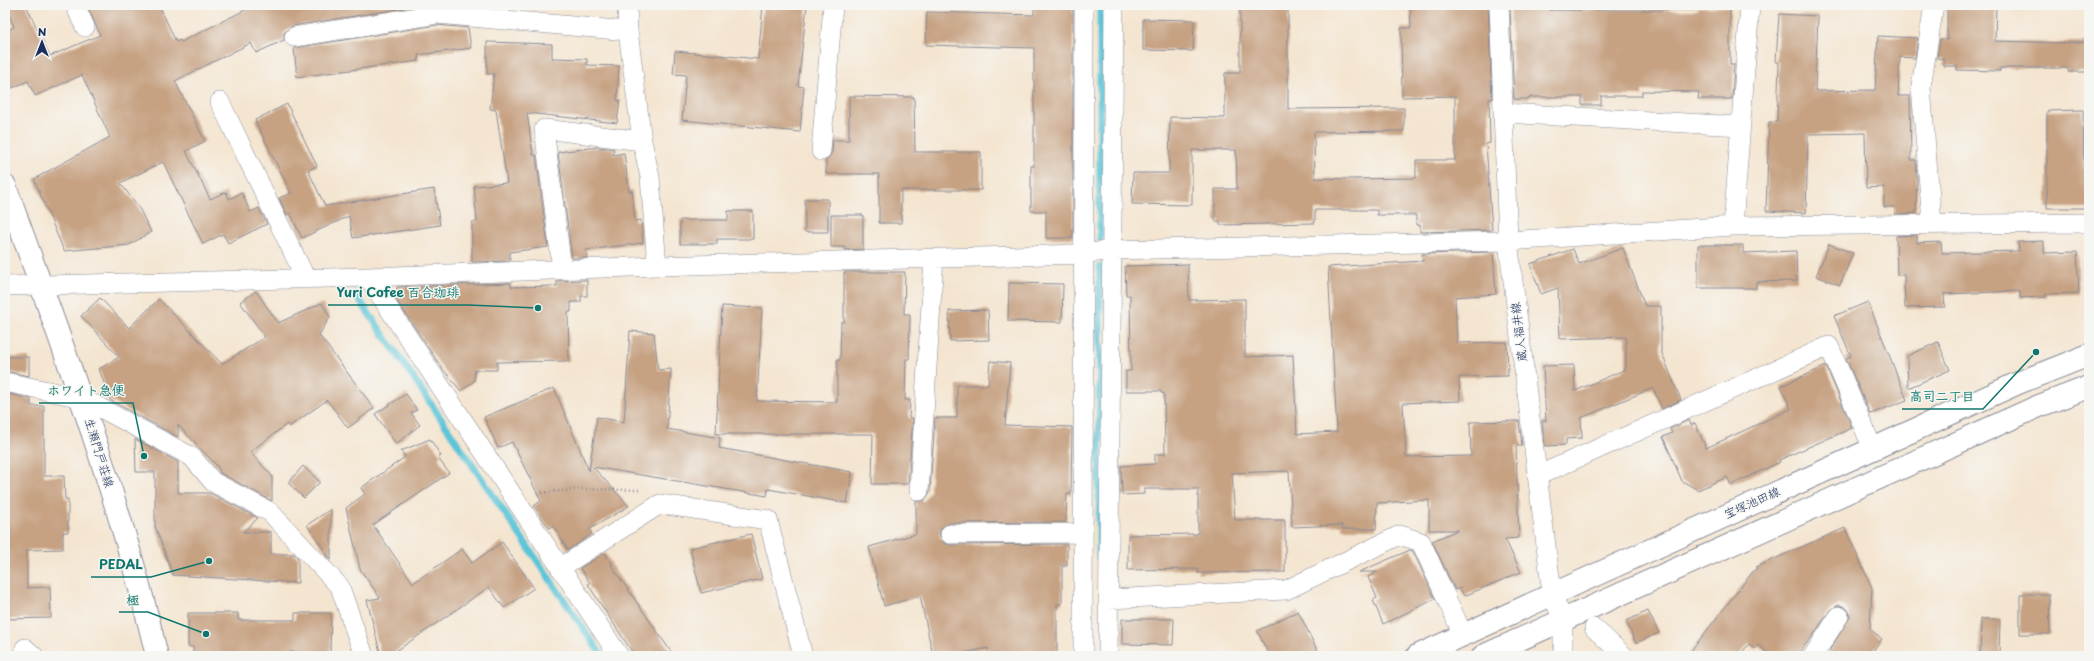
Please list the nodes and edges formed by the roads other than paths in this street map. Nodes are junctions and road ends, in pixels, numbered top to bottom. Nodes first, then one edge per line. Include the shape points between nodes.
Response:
1 (75, 5) edge
2 (627, 5) edge
3 (833, 5) edge
4 (1084, 5) edge
5 (1114, 5) edge
6 (1499, 5) edge
7 (1750, 5) edge
8 (1934, 5) edge
9 (86, 27) dead end
10 (628, 31) junction
11 (294, 37) dead end
12 (220, 102) dead end
13 (1503, 113) junction
14 (1741, 126) junction
15 (642, 141) junction
16 (821, 151) dead end
17 (5, 186) edge
18 (2089, 222) edge
19 (1932, 223) junction
20 (1733, 226) junction
21 (1508, 241) junction
22 (1112, 250) junction
23 (1083, 254) junction
24 (934, 258) junction
25 (657, 266) junction
26 (562, 269) junction
27 (368, 277) junction
28 (306, 279) junction
29 (41, 285) junction
30 (5, 286) edge
31 (2089, 355) edge
32 (5, 382) edge
33 (2089, 387) edge
34 (82, 398) junction
35 (1873, 449) junction
36 (1537, 476) junction
37 (919, 490) dead end
38 (1083, 533) junction
39 (950, 534) dead end
40 (560, 568) junction
41 (1552, 594) junction
42 (1110, 599) junction
43 (1840, 616) dead end
44 (1563, 620) junction
45 (1594, 628) dead end
46 (1463, 635) junction
47 (157, 656) edge
48 (364, 656) edge
49 (619, 656) edge
50 (803, 656) edge
51 (1083, 656) edge
52 (1108, 656) edge
53 (1417, 656) edge
54 (1483, 656) edge
55 (1563, 656) edge
56 (1624, 656) edge
57 (1813, 656) edge

1 - 9 street
2 - 10 street
3 - 16 street
4 - 23 street
5 - 22 street
6 - 13 street, 蔵人福井線
7 - 14 street
8 - 19 street via 1921,88
10 - 11 street via 437,14
10 - 15 street
12 - 28 street
13 - 14 street
13 - 21 street, 蔵人福井線
14 - 20 street
15 - 25 street via 650,177
15 - 26 street via 544,129
17 - 29 street, 生瀬門戸荘線
18 - 19 street
19 - 20 street
20 - 21 street
21 - 22 street
21 - 36 street, 蔵人福井線
22 - 23 street
22 - 42 street
23 - 24 street
23 - 38 street
24 - 25 street
24 - 37 street
25 - 26 street
26 - 27 street
27 - 28 street
27 - 40 street
28 - 29 street
29 - 30 street
29 - 34 street, 生瀬門戸荘線
31 - 35 street, 宝塚池田線 via 2018,383
32 - 34 street
33 - 44 street via 2039,406
34 - 47 street, 生瀬門戸荘線 via 143,596
34 - 48 street via 192,457 213,482 270,512 340,587
35 - 36 street via 1829,346
35 - 41 street, 宝塚池田線
36 - 41 street, 蔵人福井線
38 - 39 street
38 - 51 street
40 - 49 street
40 - 50 street via 660,504 768,520
41 - 44 street, 蔵人福井線
41 - 46 street, 宝塚池田線
42 - 46 street via 1286,590 1400,535 1421,542
42 - 52 street
43 - 57 street
44 - 54 street
44 - 55 street, 蔵人福井線
45 - 56 street
46 - 53 street, 宝塚池田線

